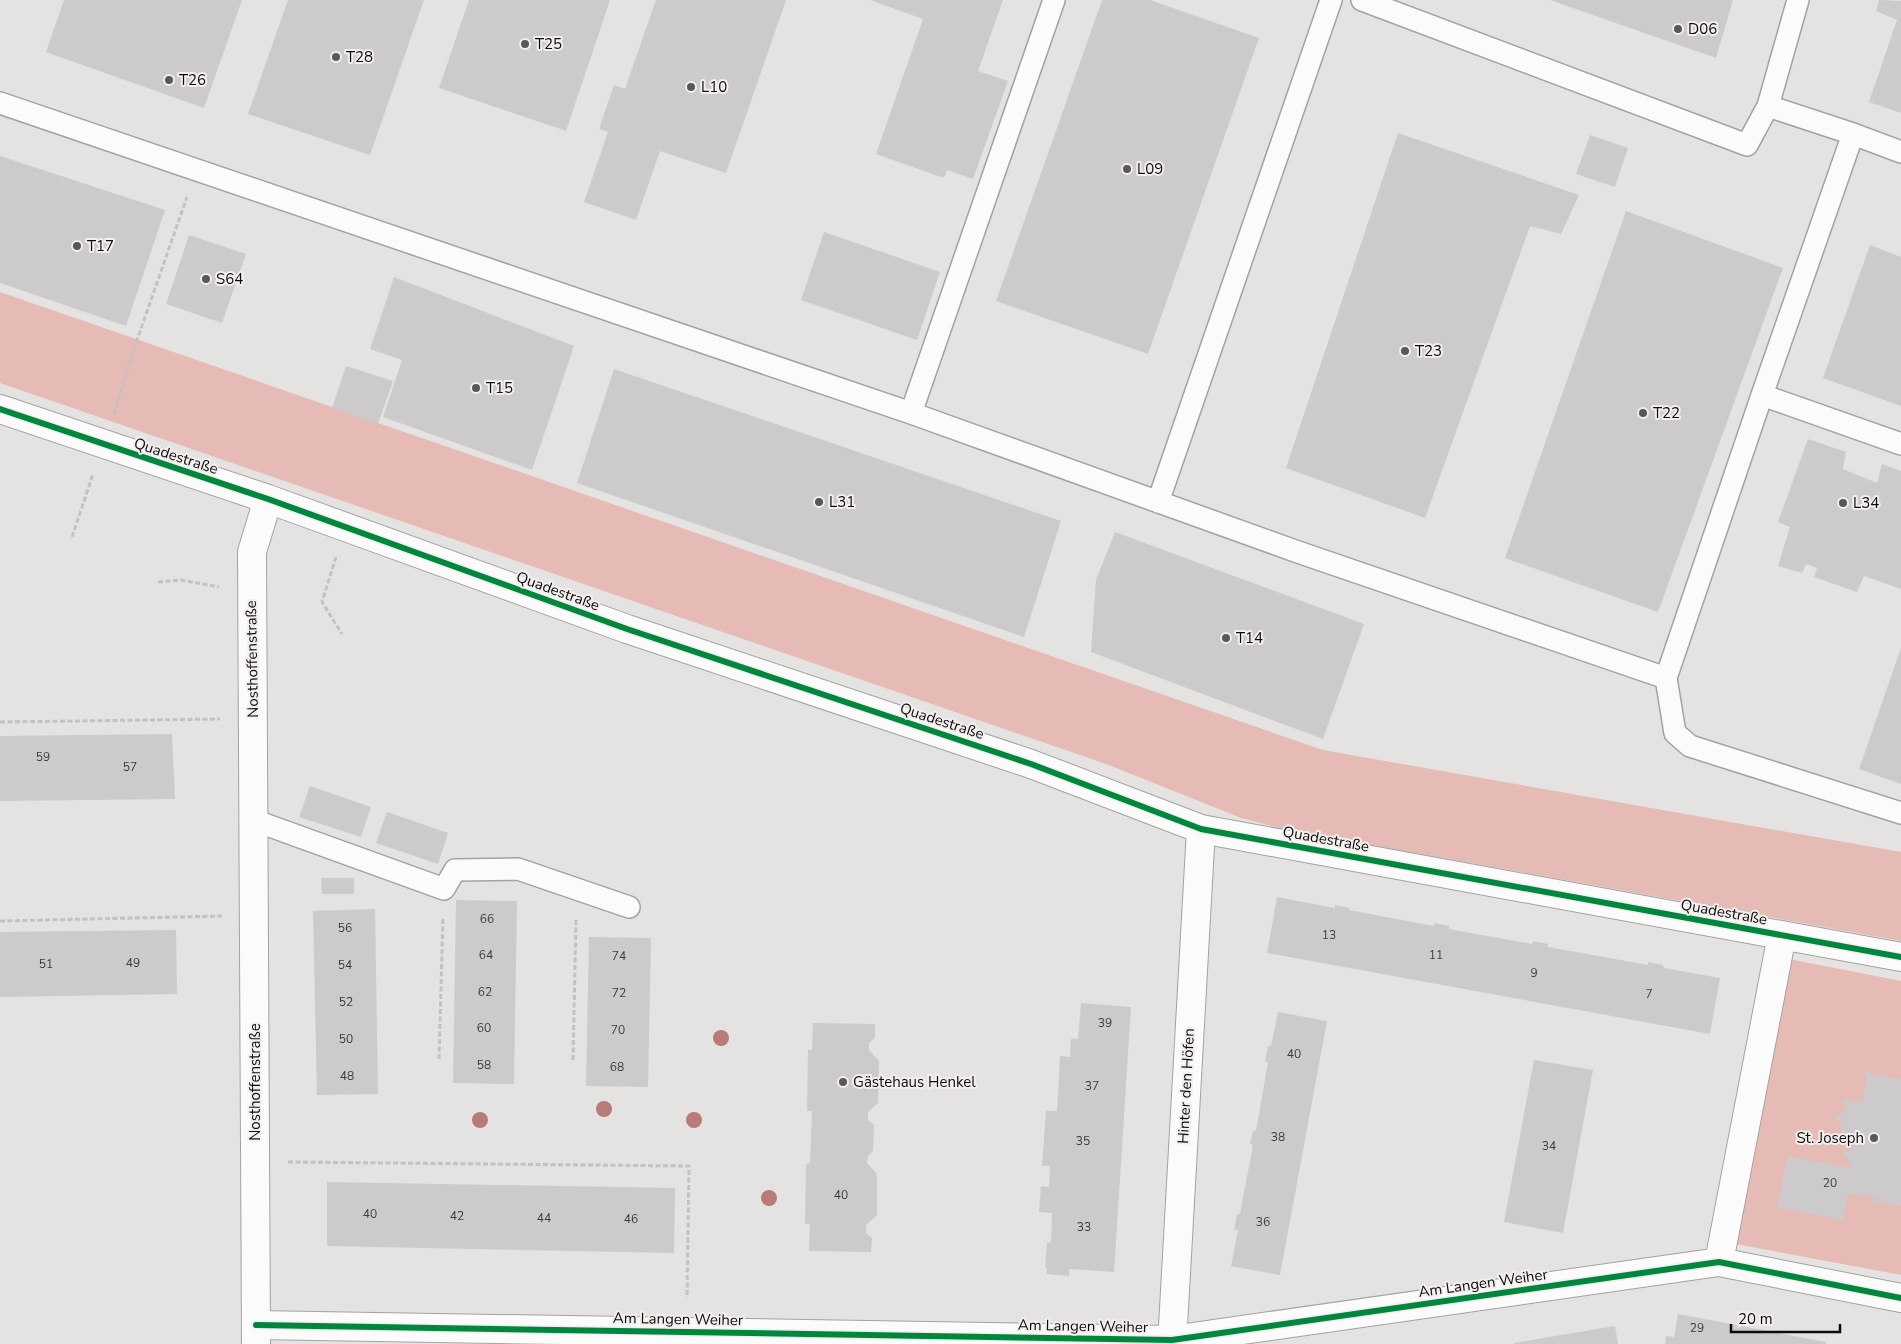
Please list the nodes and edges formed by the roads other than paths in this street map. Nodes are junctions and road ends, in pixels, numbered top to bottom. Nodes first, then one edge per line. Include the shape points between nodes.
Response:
1 (1054, 0) edge
2 (1331, 0) edge
3 (1362, 0) edge
4 (1798, 0) edge
5 (0, 104) edge
6 (1768, 106) junction
7 (1853, 134) junction
8 (1901, 152) edge
9 (1762, 395) junction
10 (0, 409) edge
11 (911, 413) junction
12 (1901, 444) edge
13 (268, 499) junction
14 (1158, 502) junction
15 (1666, 678) junction
16 (1901, 813) edge
17 (253, 820) junction
18 (1200, 829) junction
19 (629, 907) dead end
20 (1782, 935) junction
21 (1901, 957) edge
22 (1719, 1262) junction
23 (1901, 1298) edge
24 (256, 1334) edge
25 (1172, 1342) edge

1 - 11 lane
2 - 14 lane
3 - 6 lane via 1747,146
4 - 6 lane
5 - 11 lane
6 - 7 lane
7 - 8 lane
7 - 9 lane
9 - 12 lane
9 - 15 lane
10 - 13 street, Quadestraße
11 - 14 lane
13 - 17 street, Nosthoffenstraße via 252,552
13 - 18 street, Quadestraße via 627,629 1031,764
14 - 15 lane
15 - 16 lane via 1675,733 1690,746
17 - 19 lane via 444,889 455,870 518,869
17 - 24 street, Nosthoffenstraße
18 - 20 street, Quadestraße
18 - 25 street, Hinter den Höfen
20 - 21 street, Quadestraße
20 - 22 street
22 - 23 street, Am Langen Weiher
22 - 25 street, Am Langen Weiher
24 - 25 street, Am Langen Weiher via 687,1332

